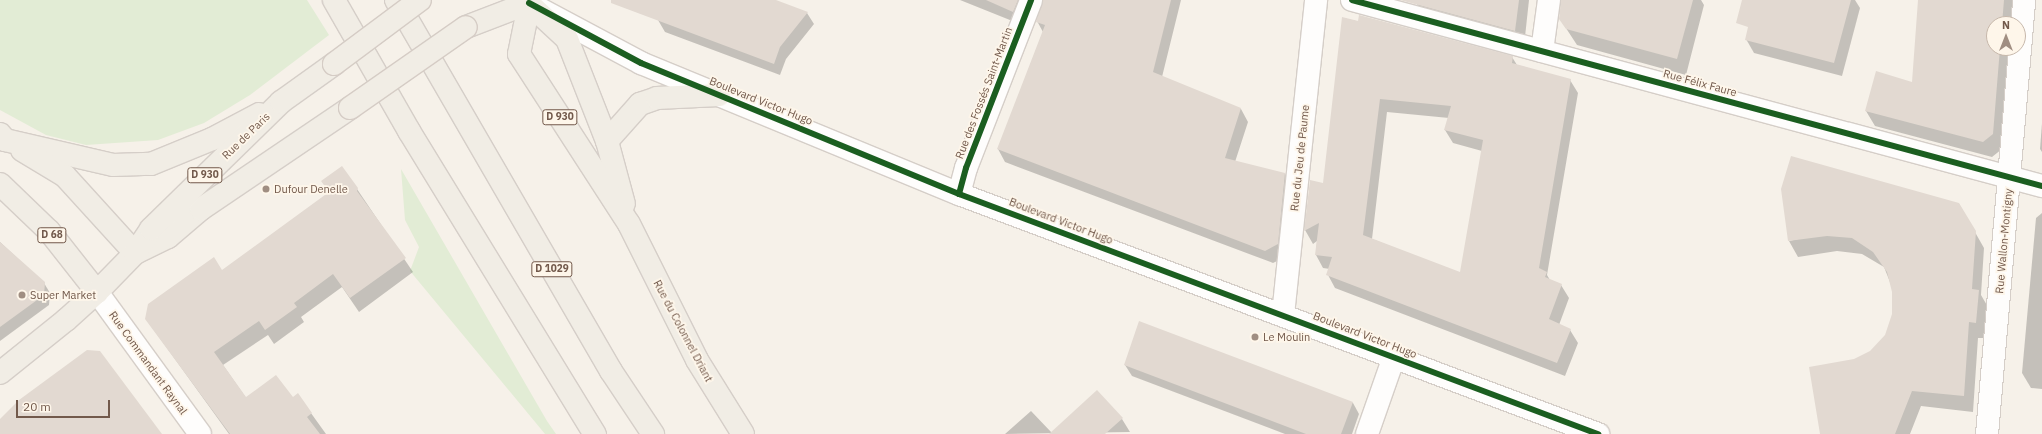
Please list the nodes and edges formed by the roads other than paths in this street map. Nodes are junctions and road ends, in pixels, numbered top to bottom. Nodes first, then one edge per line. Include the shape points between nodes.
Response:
1 (334, 0) edge
2 (396, 0) edge
3 (420, 0) edge
4 (1031, 0) edge
5 (1316, 0) edge
6 (1352, 0) edge
7 (1549, 0) edge
8 (2024, 0) edge
9 (531, 1) edge
10 (1542, 51) junction
11 (719, 95) junction
12 (281, 102) junction
13 (2, 137) edge
14 (607, 141) junction
15 (2010, 178) junction
16 (0, 184) edge
17 (2042, 186) edge
18 (959, 194) junction
19 (629, 224) junction
20 (135, 253) junction
21 (97, 292) junction
22 (1283, 315) junction
23 (1394, 357) junction
24 (0, 374) edge
25 (200, 434) edge
26 (595, 434) edge
27 (653, 434) edge
28 (743, 434) edge
29 (1367, 434) edge
30 (1598, 434) edge
31 (1988, 434) edge

1 - 26 main road via 409,131
2 - 27 main road, D 1029 via 607,364
3 - 12 main road, Rue de Paris / D 930, bridge
4 - 18 street, Rue des Fossés Saint-Martin via 966,168
5 - 22 street, Rue du Jeu de Paume
6 - 10 street, Rue Félix Faure
7 - 10 street
8 - 15 street, Rue Wallon-Montigny
9 - 11 street, Boulevard Victor Hugo via 641,63
9 - 14 main road via 567,39
9 - 19 main road, D 930 via 519,54
9 - 20 main road, Rue de Paris / D 930, bridge via 466,27 201,209 168,237
10 - 15 street, Rue Félix Faure
11 - 14 main road via 657,98 640,104
11 - 18 street, Boulevard Victor Hugo
12 - 13 main road via 212,139 151,164 113,165
12 - 20 main road, Rue de Paris / D 930 via 151,228
13 - 20 main road via 64,176
14 - 19 main road
15 - 17 street, Rue Félix Faure
15 - 31 street, Rue Wallon-Montigny
16 - 21 main road, D 68 via 49,231
18 - 22 street, Boulevard Victor Hugo
19 - 28 main road, Rue du Colonnel Driant via 697,360
20 - 21 main road, Rue de Paris / D 930
21 - 24 main road, Rue de Paris / D 930
21 - 25 street, Rue Commandant Raynal
22 - 23 street, Boulevard Victor Hugo
23 - 29 street
23 - 30 street, Boulevard Victor Hugo

